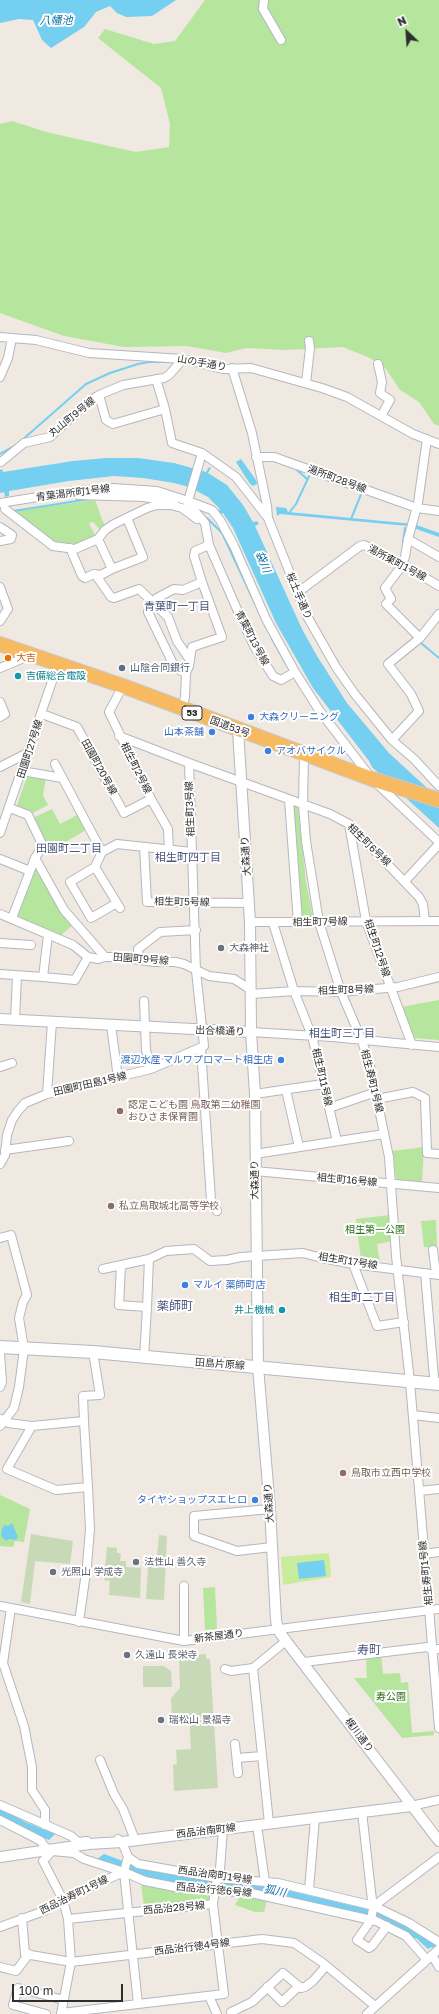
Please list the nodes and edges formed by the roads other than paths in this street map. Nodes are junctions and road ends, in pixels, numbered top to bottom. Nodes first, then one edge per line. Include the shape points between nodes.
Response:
1 (264, 0) edge
2 (281, 40) dead end
3 (0, 337) edge
4 (12, 338) junction
5 (309, 341) dead end
6 (183, 359) junction
7 (378, 364) dead end
8 (232, 368) junction
9 (0, 377) edge
10 (156, 379) junction
11 (306, 383) junction
12 (99, 395) junction
13 (165, 409) junction
14 (382, 416) junction
15 (427, 439) junction
16 (439, 444) edge
17 (202, 453) junction
18 (256, 457) junction
19 (1, 462) edge
20 (64, 493) junction
21 (188, 498) junction
22 (2, 507) edge
23 (182, 508) junction
24 (417, 508) junction
25 (439, 511) edge
26 (127, 518) junction
27 (268, 518) junction
28 (0, 526) edge
29 (205, 526) junction
30 (408, 539) junction
31 (98, 540) junction
32 (0, 541) edge
33 (209, 545) junction
34 (70, 548) junction
35 (439, 557) edge
36 (402, 564) junction
37 (112, 569) junction
38 (95, 574) junction
39 (202, 582) junction
40 (439, 586) edge
41 (0, 587) edge
42 (297, 593) junction
43 (154, 603) junction
44 (439, 614) edge
45 (0, 621) edge
46 (420, 638) junction
47 (0, 644) edge
48 (31, 655) junction
49 (190, 660) junction
50 (58, 664) junction
51 (0, 668) edge
52 (295, 672) junction
53 (186, 673) junction
54 (123, 686) junction
55 (0, 702) edge
56 (182, 710) junction
57 (42, 714) junction
58 (0, 717) edge
59 (238, 730) junction
60 (119, 736) junction
61 (392, 740) junction
62 (29, 752) junction
63 (304, 755) junction
64 (189, 763) junction
65 (55, 764) dead end
66 (0, 767) edge
67 (22, 771) junction
68 (62, 778) junction
69 (241, 781) junction
70 (379, 781) junction
71 (439, 786) edge
72 (151, 799) junction
73 (289, 800) junction
74 (439, 800) edge
75 (303, 804) junction
76 (10, 808) junction
77 (349, 824) junction
78 (0, 833) edge
79 (439, 843) edge
80 (144, 847) junction
81 (169, 850) junction
82 (102, 852) junction
83 (192, 852) junction
84 (35, 858) junction
85 (0, 859) edge
86 (95, 867) junction
87 (30, 871) junction
88 (405, 881) junction
89 (195, 903) junction
90 (249, 903) junction
91 (0, 914) edge
92 (12, 918) junction
93 (366, 921) junction
94 (425, 921) junction
95 (439, 921) edge
96 (250, 922) junction
97 (298, 922) junction
98 (319, 922) junction
99 (273, 923) junction
100 (196, 930) junction
101 (48, 935) junction
102 (0, 943) edge
103 (32, 945) dead end
104 (88, 957) junction
105 (105, 957) junction
106 (139, 959) junction
107 (196, 970) junction
108 (0, 974) edge
109 (17, 976) junction
110 (43, 977) junction
111 (439, 977) edge
112 (391, 988) junction
113 (294, 991) junction
114 (251, 992) junction
115 (341, 992) junction
116 (144, 1001) dead end
117 (0, 1020) edge
118 (15, 1020) junction
119 (52, 1022) junction
120 (111, 1026) junction
121 (144, 1027) junction
122 (201, 1030) junction
123 (251, 1032) junction
124 (312, 1036) junction
125 (362, 1041) junction
126 (412, 1045) junction
127 (439, 1047) edge
128 (201, 1048) junction
129 (12, 1063) dead end
130 (0, 1067) edge
131 (151, 1069) junction
132 (118, 1078) junction
133 (323, 1084) junction
134 (286, 1090) junction
135 (47, 1094) junction
136 (255, 1094) junction
137 (376, 1095) junction
138 (329, 1108) junction
139 (384, 1134) junction
140 (69, 1141) dead end
141 (337, 1141) junction
142 (299, 1147) junction
143 (5, 1150) junction
144 (255, 1154) junction
145 (439, 1154) edge
146 (0, 1164) edge
147 (255, 1172) junction
148 (392, 1184) junction
149 (439, 1188) edge
150 (217, 1211) dead end
151 (0, 1238) edge
152 (433, 1250) dead end
153 (256, 1256) junction
154 (149, 1259) junction
155 (353, 1264) junction
156 (120, 1265) junction
157 (103, 1269) dead end
158 (399, 1269) junction
159 (425, 1273) junction
160 (437, 1274) edge
161 (146, 1307) junction
162 (404, 1322) junction
163 (0, 1347) edge
164 (24, 1349) junction
165 (93, 1352) junction
166 (0, 1353) edge
167 (144, 1358) junction
168 (258, 1367) junction
169 (436, 1381) edge
170 (410, 1382) junction
171 (0, 1387) edge
172 (413, 1415) junction
173 (439, 1418) edge
174 (84, 1421) junction
175 (1, 1422) edge
176 (32, 1426) junction
177 (3, 1467) edge
178 (88, 1487) junction
179 (439, 1489) edge
180 (418, 1491) junction
181 (270, 1509) junction
182 (272, 1547) junction
183 (439, 1552) edge
184 (424, 1554) junction
185 (184, 1586) dead end
186 (0, 1606) edge
187 (10, 1608) junction
188 (439, 1609) edge
189 (430, 1610) junction
190 (79, 1622) junction
191 (278, 1630) junction
192 (184, 1641) junction
193 (286, 1641) junction
194 (436, 1649) edge
195 (304, 1662) junction
196 (253, 1668) junction
197 (225, 1669) dead end
198 (0, 1679) edge
199 (9, 1680) junction
200 (439, 1728) edge
201 (235, 1744) dead end
202 (262, 1756) junction
203 (237, 1758) junction
204 (100, 1760) dead end
205 (238, 1773) dead end
206 (439, 1800) edge
207 (0, 1805) edge
208 (412, 1806) junction
209 (362, 1812) junction
210 (315, 1818) junction
211 (0, 1820) edge
212 (269, 1823) junction
213 (45, 1825) junction
214 (257, 1825) junction
215 (223, 1829) junction
216 (135, 1840) junction
217 (439, 1841) edge
218 (122, 1842) junction
219 (52, 1851) junction
220 (0, 1857) edge
221 (439, 1857) edge
222 (127, 1858) junction
223 (124, 1871) junction
224 (217, 1878) junction
225 (265, 1882) junction
226 (309, 1890) junction
227 (215, 1891) junction
228 (63, 1900) junction
229 (214, 1904) junction
230 (374, 1906) junction
231 (128, 1912) junction
232 (22, 1918) junction
233 (68, 1919) junction
234 (371, 1920) junction
235 (387, 1926) junction
236 (0, 1927) edge
237 (439, 1942) edge
238 (217, 1945) junction
239 (439, 1949) edge
240 (29, 1954) junction
241 (134, 1954) junction
242 (429, 1957) junction
243 (71, 1962) junction
244 (326, 1966) junction
245 (0, 1967) edge
246 (439, 1967) edge
247 (299, 1986) junction
248 (267, 1987) junction
249 (209, 1996) junction
250 (64, 2000) junction
251 (138, 2004) junction
252 (374, 2006) junction
253 (111, 2011) edge
254 (231, 2012) dead end
255 (61, 2013) edge
256 (46, 2014) edge
257 (217, 2014) edge
258 (367, 2014) edge

1 - 2 street via 263,9
3 - 4 street, 山の手通り
4 - 6 street, 山の手通り via 36,340 89,353
4 - 9 street via 8,358
5 - 11 street
6 - 8 street, 山の手通り via 223,369
6 - 10 street, 丸山町9号線 via 169,375
7 - 14 street via 382,379 380,393 390,400
8 - 11 street, 山の手通り via 251,368
8 - 18 street, 桜土手通り via 252,433
10 - 12 street, 丸山町9号線 via 123,385
10 - 13 street
11 - 14 street, 山の手通り via 347,397
12 - 13 street via 106,420 113,424
12 - 19 street, 丸山町9号線 via 50,437 24,443
13 - 17 street via 172,443
14 - 15 street, 山の手通り
15 - 16 street, 山の手通り
15 - 24 street
17 - 21 street
17 - 27 street via 236,477
18 - 24 street, 湯所町28号線 via 274,457
18 - 27 street, 桜土手通り
20 - 21 street, 青葉湯所町1号線 via 138,489
20 - 22 street, 青葉湯所町1号線
20 - 23 street via 158,498 172,501
21 - 29 street, 青葉町13号線 via 188,503
21 - 52 street, 青葉湯所町1号線 via 212,510 220,520 266,619
22 - 34 street via 53,546
23 - 26 street via 157,505
23 - 29 street
24 - 25 street, 湯所町28号線
24 - 30 street
26 - 31 street via 105,530
26 - 37 street via 143,557
27 - 42 street, 桜土手通り
28 - 32 street via 12,535 11,539
29 - 33 street, 青葉町13号線
30 - 35 street
30 - 36 street
31 - 34 street via 75,549
31 - 37 street
33 - 39 street via 195,552 194,556
33 - 52 street, 青葉町13号線 via 254,646 273,676 281,680
34 - 38 street via 82,576 85,578
36 - 40 street, 湯所東町1号線
36 - 42 street, 湯所東町1号線 via 360,546
36 - 46 street via 385,588 390,599 386,604
37 - 38 street via 101,575
38 - 43 street via 111,597 139,590
39 - 43 street via 183,590 174,589 156,598
39 - 49 street via 222,637 192,647
41 - 45 street via 8,609
42 - 61 street, 桜土手通り via 336,667
43 - 49 street via 168,617 176,641
43 - 53 street via 148,612 175,668
44 - 46 street
46 - 61 street via 388,664 411,694 419,711
47 - 48 highway, 国道53号 / 53
48 - 50 highway, 国道53号 / 53
48 - 51 street
49 - 53 street
50 - 54 highway, 国道53号 / 53
50 - 57 street, 田園町27号線
52 - 70 street via 319,710
53 - 56 street
54 - 56 highway, 国道53号 / 53
54 - 60 street, 相生町2号線 via 110,712
55 - 58 street via 5,714
56 - 59 highway, 国道53号 / 53
57 - 62 street, 田園町27号線
57 - 72 street, 田園町20号線 via 76,727 124,813
59 - 63 highway, 国道53号 / 53
59 - 69 street, 大森通り
60 - 64 street, 相生町6号線
60 - 72 street, 相生町2号線
61 - 71 street, 桜土手通り
62 - 66 street
62 - 67 street, 田園町27号線
63 - 70 highway, 国道53号 / 53
63 - 75 street, 相生寿町1号線
64 - 69 street, 相生町6号線
64 - 83 street, 相生町3号線
65 - 68 street
67 - 68 street
67 - 76 street, 田園町27号線
68 - 82 street
69 - 73 street, 相生町6号線
69 - 90 street, 大森通り
70 - 74 highway, 国道53号 / 53
70 - 79 street
72 - 81 street, 相生町2号線 via 168,829
73 - 75 street, 相生町6号線
73 - 97 street
75 - 77 street, 相生町6号線
75 - 98 street, 相生寿町1号線 via 307,856
76 - 78 street, 田園町27号線
76 - 84 street via 28,815 43,846
77 - 88 street, 相生町6号線
77 - 93 street, 相生町12号線
79 - 88 street
80 - 81 street
80 - 82 street via 117,844
80 - 89 street, 相生町5号線 via 147,902
81 - 83 street
82 - 86 street
83 - 89 street, 相生町3号線
84 - 87 street
84 - 105 street via 64,910
85 - 87 street
86 - 86 street via 119,906 91,918 70,882
87 - 92 street
88 - 94 street, 相生町6号線 via 422,902
89 - 90 street, 相生町5号線
89 - 100 street, 相生町3号線
90 - 96 street, 大森通り
91 - 92 street
92 - 101 street
93 - 94 street, 相生町7号線
93 - 98 street, 相生町7号線
93 - 112 street, 相生町12号線
94 - 95 street, 相生町7号線
96 - 99 street, 相生町7号線
96 - 114 street, 大森通り
97 - 98 street, 相生町7号線
97 - 99 street, 相生町7号線
98 - 115 street, 相生寿町1号線
99 - 113 street, 相生町11号線
100 - 106 street via 160,932 138,949
100 - 107 street, 相生町3号線
101 - 104 street via 73,945
101 - 110 street
102 - 103 street
104 - 105 street, 田園町9号線
104 - 110 street via 75,980
105 - 106 street, 田園町9号線
106 - 107 street, 田園町9号線 via 174,962
107 - 114 street, 田園町9号線 via 208,976 234,979
107 - 122 street, 相生町3号線
108 - 109 street
109 - 110 street
109 - 118 street
111 - 112 street, 相生町8号線
112 - 115 street, 相生町8号線
112 - 126 street, 相生町12号線
113 - 114 street, 相生町8号線
113 - 115 street, 相生町8号線
113 - 124 street, 相生町11号線
114 - 123 street, 大森通り
115 - 125 street, 相生寿町1号線
116 - 121 street
117 - 118 street, 出合橋通り
118 - 119 street, 出合橋通り
119 - 120 street, 出合橋通り
119 - 135 street
120 - 121 street, 出合橋通り
120 - 132 street
121 - 122 street, 出合橋通り
121 - 131 street
122 - 123 street, 出合橋通り
122 - 128 street via 204,1046
123 - 124 street, 出合橋通り
123 - 136 street, 大森通り
124 - 125 street, 出合橋通り
124 - 133 street, 相生町11号線
125 - 126 street, 出合橋通り
125 - 137 street, 相生寿町1号線
126 - 127 street, 出合橋通り
128 - 131 street, 田園町田島1号線
128 - 150 street via 211,1200
129 - 130 street
131 - 132 street, 田園町田島1号線
132 - 135 street, 田園町田島1号線
133 - 134 street
133 - 138 street, 相生町11号線
134 - 136 street
134 - 142 street
135 - 143 street, 田園町田島1号線 via 25,1103 18,1110 6,1135
136 - 144 street, 大森通り
137 - 138 street
137 - 139 street, 相生寿町1号線
137 - 145 street via 413,1092 425,1098 427,1153
138 - 141 street, 相生町11号線
139 - 141 street
139 - 148 street, 相生寿町1号線
140 - 143 street
141 - 142 street
142 - 144 street
143 - 146 street, 田園町田島1号線
144 - 147 street, 大森通り
147 - 148 street, 相生町16号線
147 - 153 street, 大森通り
148 - 149 street, 相生町16号線
148 - 158 street, 相生寿町1号線
151 - 164 street via 11,1235 26,1295 20,1318
152 - 160 street
153 - 154 street, 相生町17号線 via 210,1261 194,1249 166,1251
153 - 155 street, 相生町17号線 via 303,1252
153 - 168 street, 大森通り
154 - 156 street, 相生町17号線
154 - 161 street
155 - 158 street, 相生町17号線
155 - 162 street via 378,1326
156 - 157 street, 相生町17号線
156 - 161 street via 119,1305
158 - 159 street, 相生町17号線
158 - 162 street, 相生寿町1号線
159 - 160 street, 相生町17号線
159 - 169 street
161 - 167 street
162 - 170 street, 相生寿町1号線
163 - 164 main road, 田島片原線
164 - 165 main road, 田島片原線
164 - 175 street via 17,1399 10,1414
165 - 167 main road, 田島片原線
165 - 174 street via 100,1395 83,1396
166 - 171 street
167 - 168 main road, 田島片原線
168 - 170 main road, 田島片原線
168 - 181 street, 大森通り
169 - 170 main road, 田島片原線
170 - 172 street, 相生寿町1号線
172 - 173 street
172 - 180 street, 相生寿町1号線
174 - 176 street
174 - 178 street
175 - 176 street
176 - 177 street
177 - 178 street via 56,1490
178 - 190 street via 90,1529
179 - 180 street
180 - 184 street, 相生寿町1号線
181 - 182 street, 大森通り
181 - 182 street via 194,1516 194,1536 237,1551
182 - 191 street, 大森通り
183 - 184 street
184 - 189 street, 相生寿町1号線
185 - 192 street
186 - 187 street, 新茶屋通り
187 - 190 street, 新茶屋通り
187 - 199 street via 3,1657
188 - 189 street, 新茶屋通り
189 - 191 street, 新茶屋通り
189 - 194 street, 相生寿町1号線
190 - 192 street, 新茶屋通り
191 - 192 street, 新茶屋通り
191 - 193 street, 梶川通り
193 - 195 street, 梶川通り
193 - 196 street
194 - 195 street via 426,1647
194 - 200 street, 相生寿町1号線
195 - 208 street, 梶川通り
196 - 197 street
196 - 202 street
198 - 199 street
199 - 213 street via 30,1749 32,1790 45,1810
201 - 203 street
202 - 203 street
202 - 212 street
203 - 205 street
204 - 216 street
206 - 208 street
207 - 213 street
208 - 209 street, 西品治南町線
208 - 217 street, 梶川通り
209 - 210 street, 西品治南町線
209 - 230 street
210 - 212 street, 西品治南町線
210 - 226 street
211 - 219 street via 41,1841
212 - 214 street, 西品治南町線
213 - 218 street via 71,1836 78,1842 118,1839
214 - 215 street, 西品治南町線
214 - 225 street
215 - 216 street, 西品治南町線
215 - 224 street
216 - 218 street, 西品治南町線
218 - 219 street, 西品治南町線 via 89,1844
218 - 222 street
219 - 220 street, 西品治南町線
219 - 223 street, 西品治行徳6号線 via 74,1853 84,1859
219 - 228 street via 43,1861
221 - 230 street
222 - 223 street
222 - 224 street, 西品治南町1号線 via 138,1864
223 - 227 street, 西品治行徳6号線 via 144,1881
223 - 228 street, 西品治寿町1号線
223 - 231 street
224 - 225 street, 西品治南町1号線
224 - 227 street
225 - 226 street, 西品治南町1号線
226 - 230 street, 西品治南町1号線
227 - 229 street
227 - 234 street, 西品治行徳6号線 via 251,1893
228 - 232 street, 西品治寿町1号線 via 44,1911
228 - 233 street
229 - 231 street, 西品治28号線
229 - 238 street, 西品治28号線
230 - 234 street
230 - 237 street, 西品治南町1号線 via 409,1923
231 - 233 street, 西品治28号線
231 - 241 street
232 - 236 street, 西品治寿町1号線
232 - 240 street via 25,1954
233 - 243 street
234 - 235 street, 西品治行徳6号線
234 - 235 street via 358,1940 368,1947 372,1946
235 - 242 street, 西品治行徳6号線 via 406,1936
238 - 241 street, 西品治行徳4号線
238 - 244 street, 西品治行徳4号線 via 262,1939 294,1943
238 - 249 street, 西品治28号線 via 224,1994
239 - 242 street
240 - 243 street, 西品治行徳4号線
240 - 245 street via 16,1971
241 - 243 street, 西品治行徳4号線
241 - 251 street
242 - 246 street, 西品治行徳6号線
242 - 252 street
243 - 250 street
244 - 247 street via 305,1987
244 - 252 street, 西品治行徳4号線
247 - 248 street via 283,1973
247 - 248 street via 282,2002
248 - 254 street via 252,2002
249 - 251 street
249 - 257 street
250 - 255 street
250 - 256 street via 18,1988 13,2005
251 - 253 street
252 - 258 street
253 - 255 street

